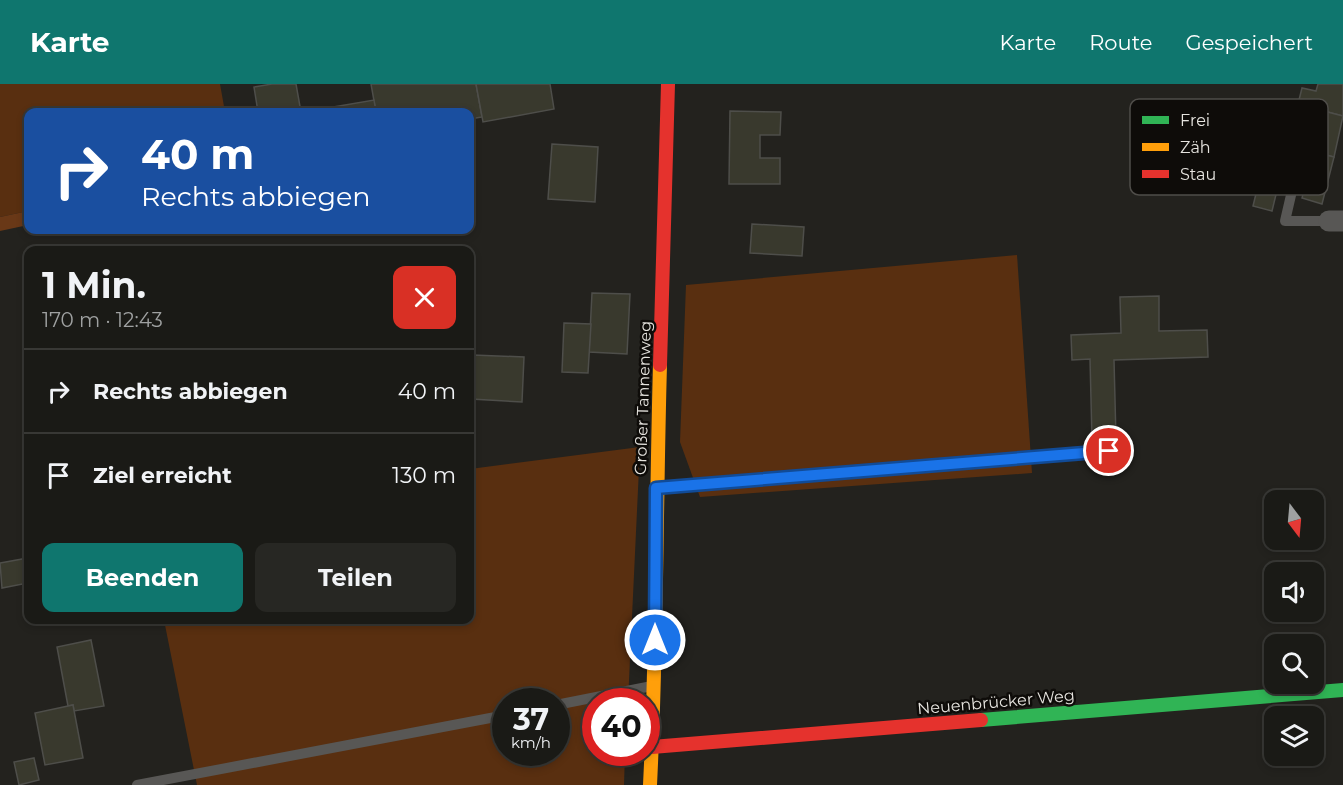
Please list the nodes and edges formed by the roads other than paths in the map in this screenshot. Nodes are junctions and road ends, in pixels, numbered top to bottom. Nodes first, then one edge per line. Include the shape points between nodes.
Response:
1 (668, 84) edge
2 (1292, 195) edge
3 (1336, 221) edge
4 (1109, 451) dead end
5 (656, 488) junction
6 (655, 686) joint
7 (1343, 690) edge
8 (570, 702) edge
9 (492, 717) edge
10 (660, 746) edge
11 (651, 766) edge
12 (137, 785) edge
13 (650, 785) edge

1 - 5 street, Großer Tannenweg
2 - 3 lane via 1286,222
4 - 5 lane
5 - 6 street, Großer Tannenweg
6 - 8 lane
7 - 10 street, Neuenbrücker Weg
9 - 12 lane
11 - 13 street, Großer Tannenweg

